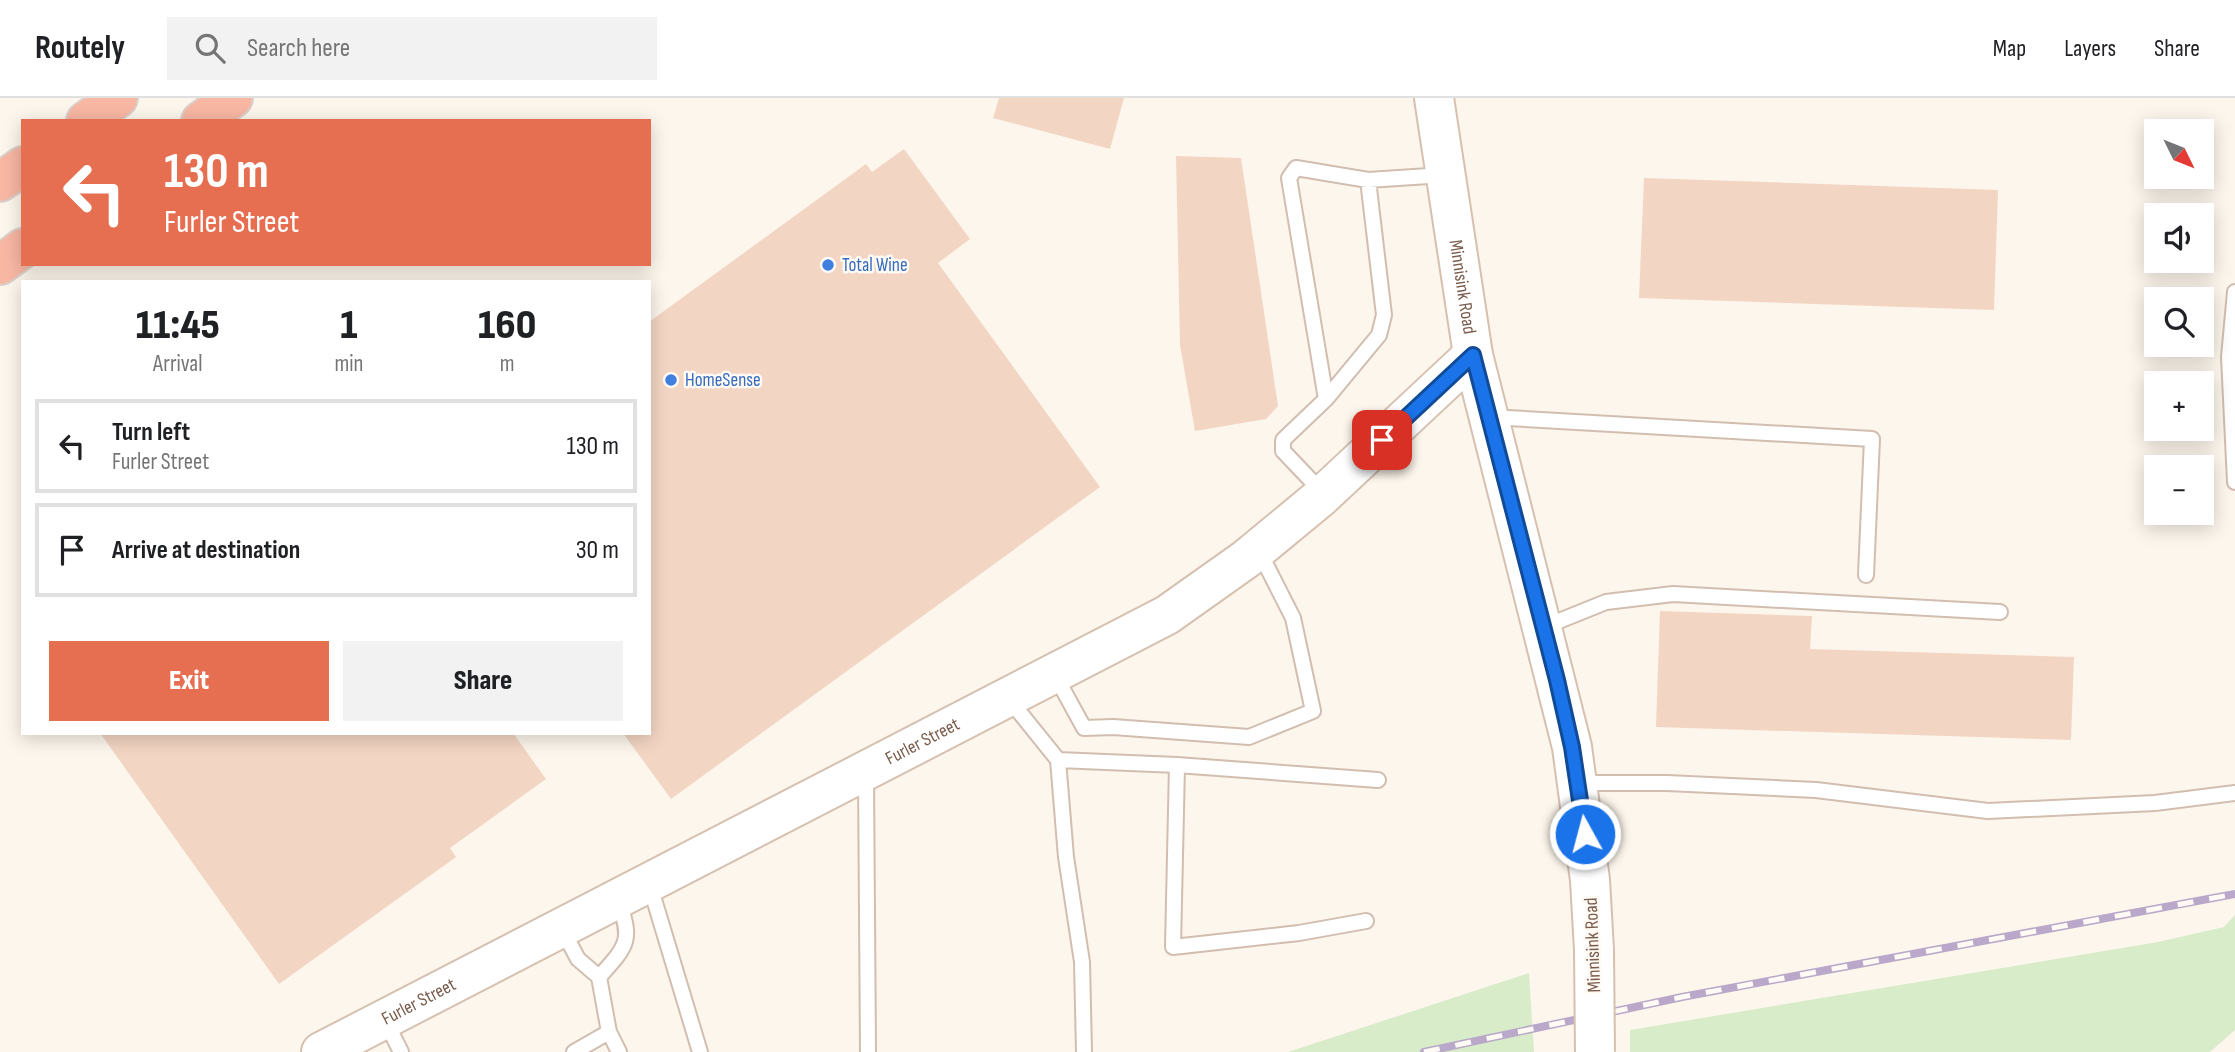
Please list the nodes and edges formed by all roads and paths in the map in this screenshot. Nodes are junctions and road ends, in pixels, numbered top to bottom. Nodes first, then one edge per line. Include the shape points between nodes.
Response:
1 (118, 98) edge
2 (233, 98) edge
3 (1434, 98) edge
4 (89, 119) edge
5 (204, 119) edge
6 (21, 167) edge
7 (1444, 175) junction
8 (1368, 180) junction
9 (0, 182) edge
10 (21, 249) edge
11 (0, 265) edge
12 (2235, 292) edge
13 (1473, 355) junction
14 (1326, 399) junction
15 (1489, 417) junction
16 (2235, 482) edge
17 (1325, 495) junction
18 (1258, 550) junction
19 (1866, 575) dead end
20 (2000, 612) dead end
21 (1542, 628) junction
22 (1054, 673) junction
23 (1007, 697) junction
24 (1058, 760) junction
25 (1177, 765) junction
26 (866, 770) junction
27 (1378, 780) dead end
28 (1578, 783) junction
29 (2235, 793) edge
30 (633, 891) junction
31 (1366, 921) dead end
32 (562, 928) junction
33 (599, 977) junction
34 (609, 1032) junction
35 (392, 1036) edge
36 (321, 1052) edge
37 (575, 1052) edge
38 (619, 1052) edge
39 (699, 1052) edge
40 (867, 1052) edge
41 (1084, 1052) edge
42 (1595, 1052) edge

1 - 4 highway
2 - 5 highway
3 - 7 street, Minnisink Road
6 - 9 highway
7 - 8 lane
7 - 13 street, Minnisink Road
8 - 14 lane via 1384,315 1379,335
8 - 14 lane via 1296,168 1289,178
10 - 11 highway
12 - 16 lane via 2230,357
13 - 15 street, Minnisink Road
13 - 17 street, Furler Street
14 - 17 lane via 1283,440 1283,451
15 - 19 lane via 1872,439
15 - 21 street, Minnisink Road
17 - 18 street, Furler Street
18 - 22 street, Furler Street via 1167,615
18 - 22 lane via 1293,618 1313,711 1249,737 1084,729
20 - 21 lane via 1673,594 1606,602
21 - 28 street, Minnisink Road
22 - 23 street, Furler Street
23 - 24 lane
23 - 26 street, Furler Street
24 - 25 lane
24 - 41 lane via 1066,857 1082,962
25 - 27 lane
25 - 31 lane via 1173,947
26 - 30 street, Furler Street
26 - 40 lane
28 - 29 lane via 1816,790 1988,811 2155,803
28 - 42 street, Minnisink Road, bridge via 1590,880
30 - 32 street, Furler Street
30 - 33 lane via 621,953
30 - 39 lane
32 - 33 lane via 578,959
32 - 35 street, Furler Street
33 - 34 lane
34 - 37 lane
34 - 38 lane
35 - 36 street, Furler Street

